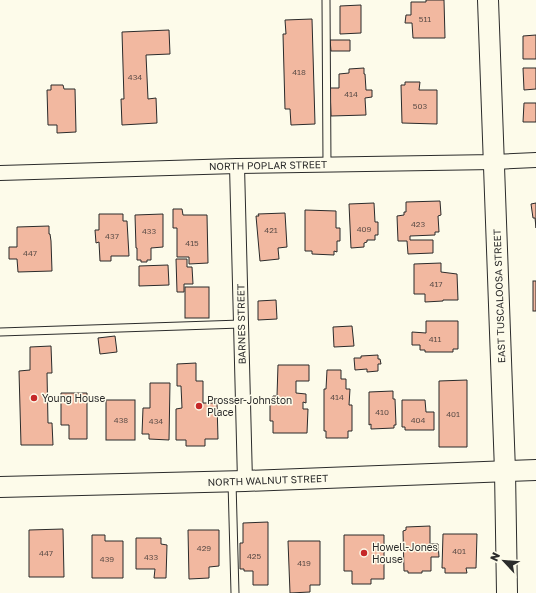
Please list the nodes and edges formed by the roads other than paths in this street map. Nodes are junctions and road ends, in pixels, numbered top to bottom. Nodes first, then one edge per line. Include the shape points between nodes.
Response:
1 (326, 0) edge
2 (488, 0) edge
3 (536, 160) edge
4 (494, 162) junction
5 (327, 164) junction
6 (238, 166) junction
7 (0, 173) edge
8 (241, 324) junction
9 (0, 332) edge
10 (536, 470) edge
11 (505, 471) junction
12 (238, 482) junction
13 (0, 487) edge
14 (235, 593) edge
15 (507, 593) edge

1 - 5 lane
2 - 4 street, EAST TUSCALOOSA STREET
3 - 4 street, NORTH POPLAR STREET
4 - 5 street, NORTH POPLAR STREET
4 - 11 street, EAST TUSCALOOSA STREET
5 - 6 street, NORTH POPLAR STREET
6 - 7 street, NORTH POPLAR STREET
6 - 8 street, BARNES STREET
8 - 9 lane
8 - 12 street, BARNES STREET
10 - 11 street, NORTH WALNUT STREET
11 - 12 street, NORTH WALNUT STREET
11 - 15 street, EAST TUSCALOOSA STREET
12 - 13 street, NORTH WALNUT STREET
12 - 14 lane

